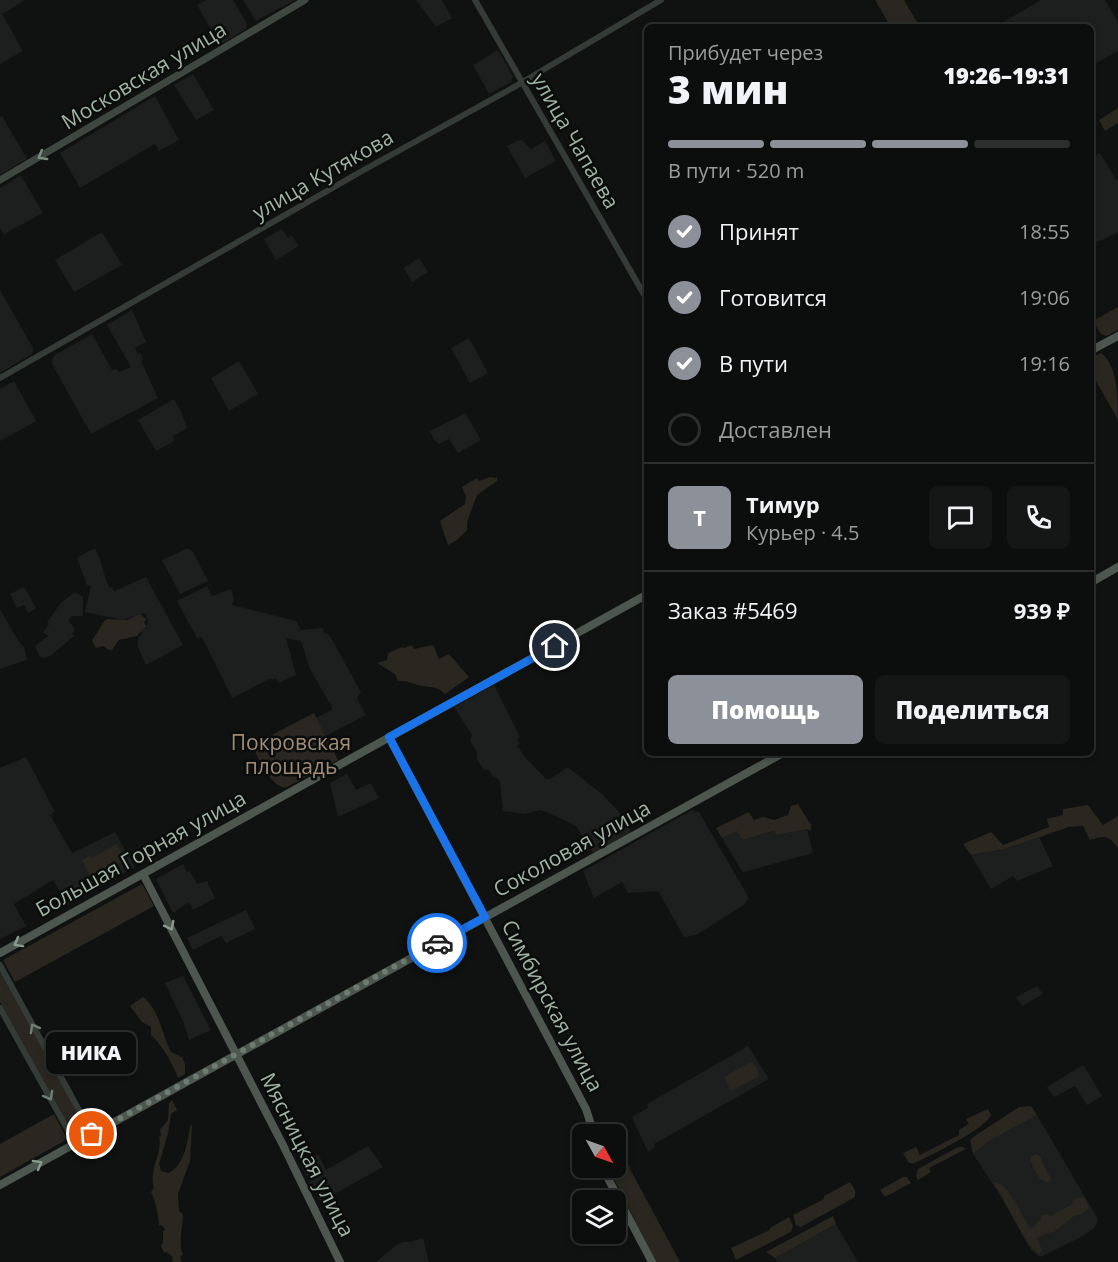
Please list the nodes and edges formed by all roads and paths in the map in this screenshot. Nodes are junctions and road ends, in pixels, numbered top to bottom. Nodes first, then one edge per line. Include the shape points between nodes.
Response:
1 (305, 0) edge
2 (475, 0) edge
3 (661, 0) edge
4 (522, 82) junction
5 (0, 180) edge
6 (644, 295) edge
7 (1118, 336) edge
8 (1094, 349) edge
9 (0, 378) edge
10 (1118, 567) edge
11 (1094, 581) edge
12 (644, 596) edge
13 (389, 737) junction
14 (778, 756) edge
15 (143, 874) junction
16 (485, 917) junction
17 (0, 953) edge
18 (0, 965) edge
19 (0, 1008) edge
20 (236, 1056) junction
21 (591, 1124) edge
22 (92, 1134) junction
23 (75, 1143) junction
24 (608, 1178) edge
25 (0, 1185) edge
26 (340, 1262) edge
27 (652, 1262) edge

1 -> 5 main road, Московская улица
2 - 4 street, улица Чапаева
3 - 4 street, улица Кутякова
4 - 6 street, улица Чапаева
4 - 9 street, улица Кутякова
7 - 8 main road
10 - 11 main road
12 - 13 main road, Большая Горная улица
13 - 15 main road, Большая Горная улица
13 - 16 main road, Симбирская улица
14 - 16 main road, Соколовая улица
15 -> 17 main road, Большая Горная улица
15 -> 20 main road, Мясницкая улица
16 - 20 main road, Соколовая улица
16 - 21 main road, Симбирская улица
22 -> 18 street
19 -> 23 street
20 - 22 main road, Соколовая улица
20 - 26 main road, Мясницкая улица
22 - 23 main road, Соколовая улица
25 -> 23 main road, Соколовая улица
24 - 27 main road

